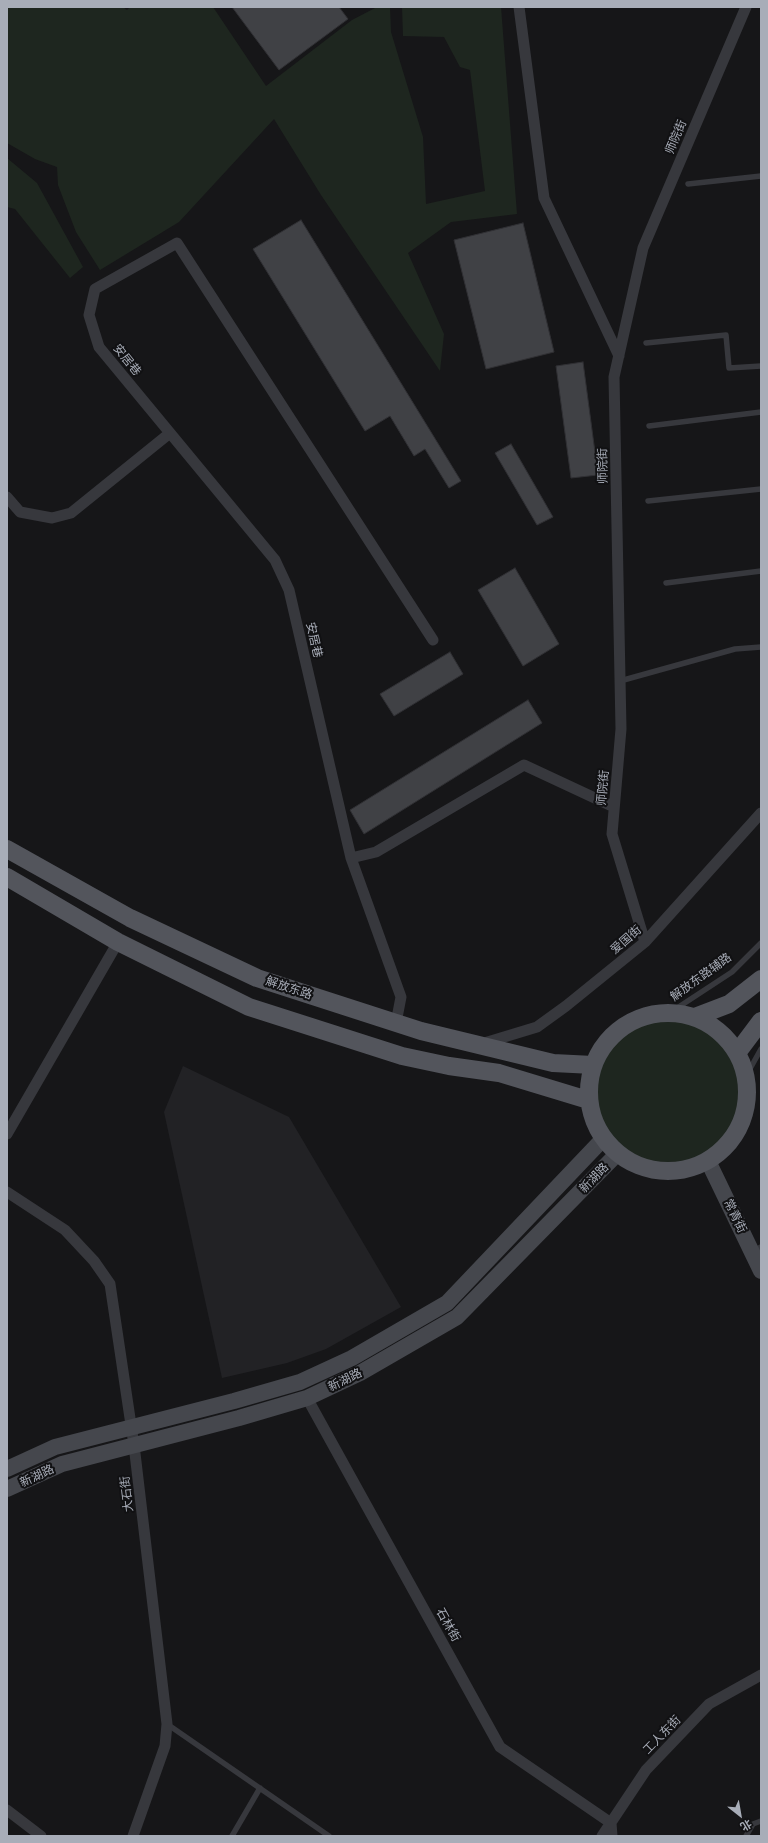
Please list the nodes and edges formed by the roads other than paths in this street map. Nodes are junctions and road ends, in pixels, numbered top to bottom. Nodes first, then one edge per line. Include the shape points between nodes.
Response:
1 (519, 7) edge
2 (746, 7) edge
3 (761, 176) edge
4 (688, 184) dead end
5 (646, 343) dead end
6 (619, 356) junction
7 (761, 366) edge
8 (761, 412) edge
9 (648, 426) dead end
10 (170, 433) junction
11 (761, 490) edge
12 (7, 497) edge
13 (648, 501) dead end
14 (761, 572) edge
15 (666, 583) dead end
16 (433, 640) dead end
17 (761, 647) edge
18 (620, 681) junction
19 (614, 807) junction
20 (761, 813) edge
21 (7, 849) edge
22 (351, 858) junction
23 (7, 877) edge
24 (118, 942) junction
25 (645, 942) junction
26 (761, 943) edge
27 (761, 979) edge
28 (671, 1012) junction
29 (696, 1017) junction
30 (761, 1021) edge
31 (396, 1023) junction
32 (479, 1045) junction
33 (761, 1049) edge
34 (738, 1053) junction
35 (593, 1065) junction
36 (746, 1076) junction
37 (588, 1100) junction
38 (7, 1134) edge
39 (603, 1139) junction
40 (617, 1154) junction
41 (708, 1161) junction
42 (7, 1192) edge
43 (756, 1250) edge
44 (761, 1271) edge
45 (307, 1398) junction
46 (131, 1428) junction
47 (134, 1445) junction
48 (7, 1469) edge
49 (7, 1489) edge
50 (761, 1674) edge
51 (167, 1724) junction
52 (260, 1788) junction
53 (7, 1810) edge
54 (761, 1821) edge
55 (611, 1823) junction
56 (326, 1835) edge
57 (41, 1836) edge
58 (133, 1836) edge
59 (232, 1836) edge
60 (602, 1836) edge
61 (612, 1836) edge
62 (746, 1836) edge

1 - 6 street via 544,198
2 - 6 street, 师院街 via 643,248
3 - 4 lane
5 - 7 lane via 726,335 730,368
6 - 18 street, 师院街 via 614,377
8 - 9 lane
10 - 12 street via 71,513 52,518 20,512
10 - 16 street, 安居巷 via 99,347 89,315 95,289 178,243
10 - 22 street, 安居巷 via 275,560 289,590
11 - 13 lane
14 - 15 lane
17 - 18 lane via 735,649
18 - 19 street, 师院街 via 621,729
19 - 22 street via 524,765 376,852
19 - 25 street, 师院街 via 612,834
20 - 25 street, 爱国街
21 - 31 main road, 解放东路 via 130,918 257,978
22 - 31 street, 安居巷 via 401,997
23 - 24 main road
24 - 37 main road via 248,1007 402,1056 498,1073
24 - 38 street
25 - 32 street, 爱国街 via 537,1027
26 - 28 lane, 解放东路辅路 via 732,972
27 - 29 main road via 729,1004
28 - 29 main road
28 - 35 main road via 646,1016 624,1026 605,1043
29 - 34 main road via 722,1033
30 - 34 main road
31 - 32 main road, 解放东路
32 - 35 main road, 解放东路 via 553,1064
33 - 36 lane
34 - 36 main road
35 - 37 main road
36 - 41 main road via 748,1100 741,1124 727,1145
37 - 39 main road via 593,1120
39 - 40 main road
39 - 46 main road, 新湖路 via 447,1303 352,1358 300,1382
40 - 41 main road via 638,1166 662,1172 686,1170
40 - 45 main road, 新湖路 via 458,1317 360,1373
41 - 43 main road, 常青街
42 - 46 street, 大石街 via 65,1230 94,1261 110,1284
43 - 44 main road, 常青街
45 - 47 main road, 新湖路
45 - 55 street, 石林街 via 500,1747
46 - 47 street, 大石街
46 - 48 main road, 新湖路 via 55,1447
47 - 49 main road, 新湖路 via 62,1464
47 - 51 street, 大石街
50 - 55 street, 工人东街 via 709,1704 646,1770
51 - 52 lane
51 - 58 street, 大石街 via 165,1746
52 - 56 lane
52 - 59 lane
53 - 57 street
54 - 62 lane via 753,1824
55 - 60 street, 工人东街
55 - 61 street

